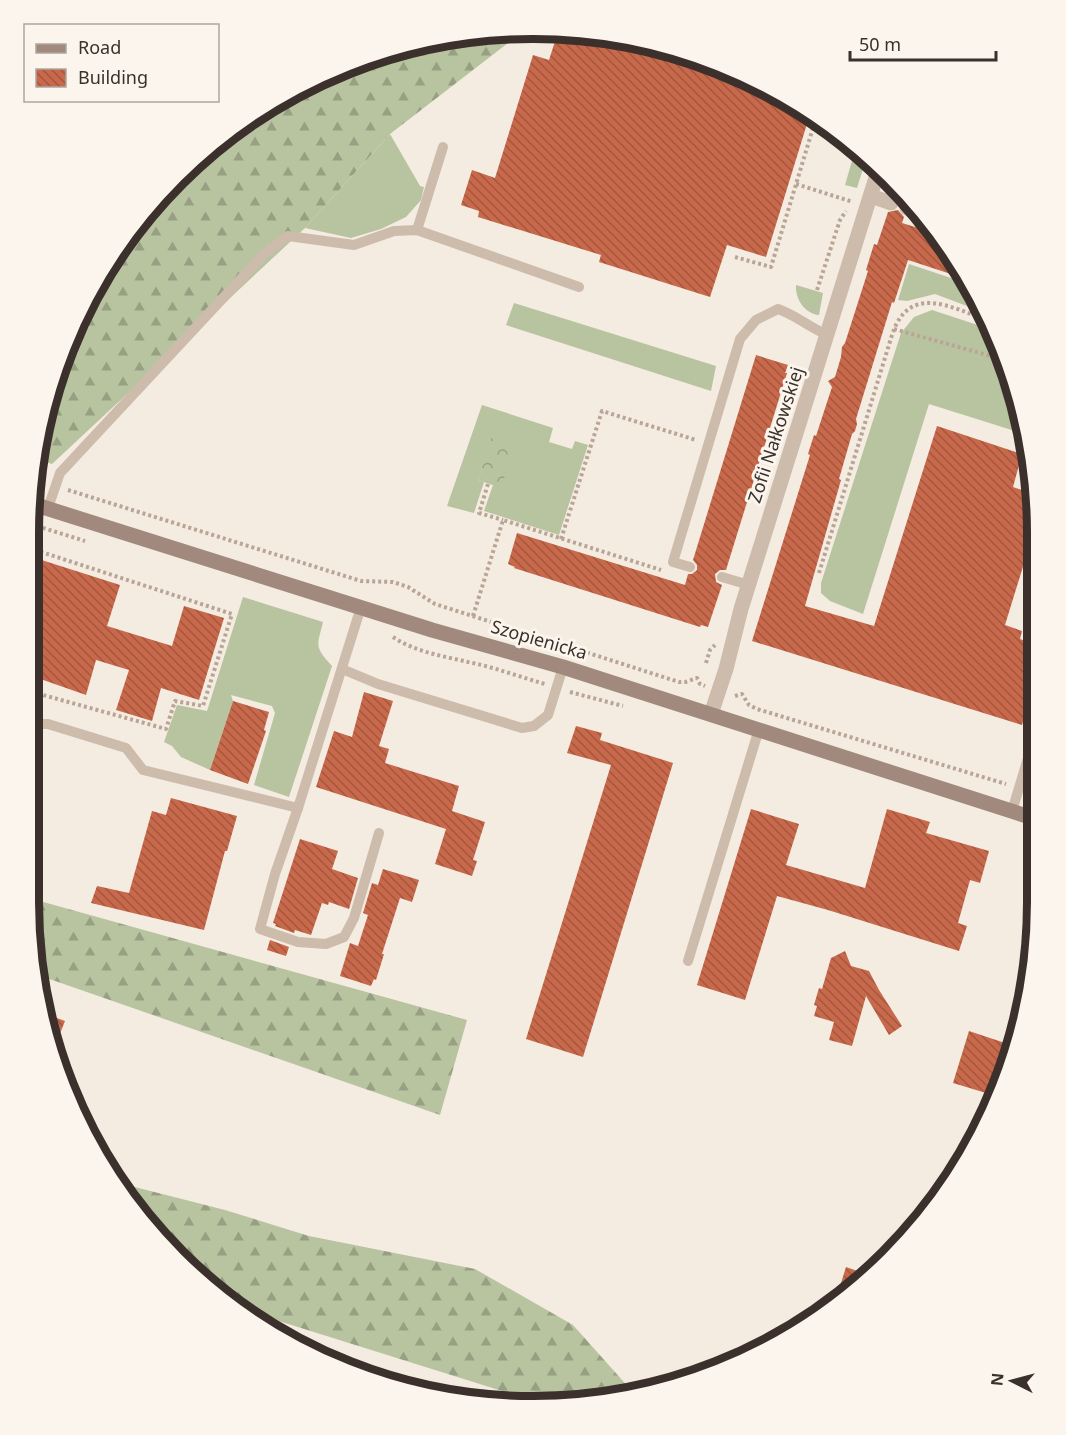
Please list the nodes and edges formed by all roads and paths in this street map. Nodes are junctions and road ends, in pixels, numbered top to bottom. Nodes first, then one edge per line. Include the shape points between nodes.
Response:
1 (813, 127) edge
2 (443, 147) dead end
3 (876, 178) edge
4 (796, 184) junction
5 (871, 196) junction
6 (853, 202) dead end
7 (891, 203) dead end
8 (417, 230) junction
9 (735, 257) dead end
10 (579, 287) dead end
11 (977, 316) edge
12 (894, 329) junction
13 (828, 334) junction
14 (994, 357) edge
15 (708, 443) junction
16 (488, 484) dead end
17 (56, 486) junction
18 (40, 506) edge
19 (48, 508) junction
20 (503, 520) junction
21 (39, 527) edge
22 (561, 538) junction
23 (94, 543) dead end
24 (39, 551) edge
25 (687, 566) joint
26 (819, 573) dead end
27 (722, 577) dead end
28 (748, 585) junction
29 (361, 607) junction
30 (473, 616) junction
31 (384, 634) dead end
32 (563, 667) junction
33 (342, 669) junction
34 (700, 684) dead end
35 (556, 687) junction
36 (39, 694) edge
37 (43, 695) junction
38 (736, 696) dead end
39 (39, 698) edge
40 (626, 707) dead end
41 (711, 714) junction
42 (39, 724) edge
43 (759, 729) junction
44 (1027, 763) edge
45 (1012, 786) dead end
46 (298, 808) junction
47 (1012, 811) junction
48 (1027, 816) edge
49 (379, 833) dead end
50 (688, 961) dead end

1 - 4 path
2 - 8 lane
3 - 5 street, Zofii Nałkowskiej
4 - 6 path
4 - 9 path via 771,267
5 - 7 street
5 - 13 street, Zofii Nałkowskiej
8 - 10 lane
8 - 17 lane via 394,231 354,244 288,236 264,254 60,473
11 - 12 path via 935,302 923,302 908,308
12 - 14 path
12 - 26 path
13 - 15 lane via 778,309 756,320 740,339
13 - 28 street, Zofii Nałkowskiej
15 - 22 path via 602,411
15 - 25 lane via 673,562
16 - 20 path via 479,513
17 - 19 lane
17 - 30 path via 361,581 393,582 435,604
18 - 19 street, Szopienicka
19 - 29 street, Szopienicka
20 - 22 path
20 - 30 path
21 - 23 path
22 - 25 path via 682,576
24 - 37 path via 232,614 203,706 175,701 166,729
27 - 28 lane
28 - 41 street, Zofii Nałkowskiej
29 - 32 street, Szopienicka
29 - 33 lane
30 - 34 path via 679,682 697,678
31 - 35 path via 402,644
32 - 35 lane
32 - 41 street, Szopienicka
33 - 35 lane via 378,684 522,728 534,726 548,715
33 - 46 lane
35 - 40 path
36 - 37 path
37 - 39 path
38 - 45 path via 742,694 757,709
41 - 43 street, Szopienicka
42 - 46 lane via 126,748 143,770
43 - 47 street, Szopienicka
43 - 50 lane
44 - 47 lane
46 - 49 lane via 260,929 298,942 326,944 344,937 354,918
47 - 48 street, Szopienicka

